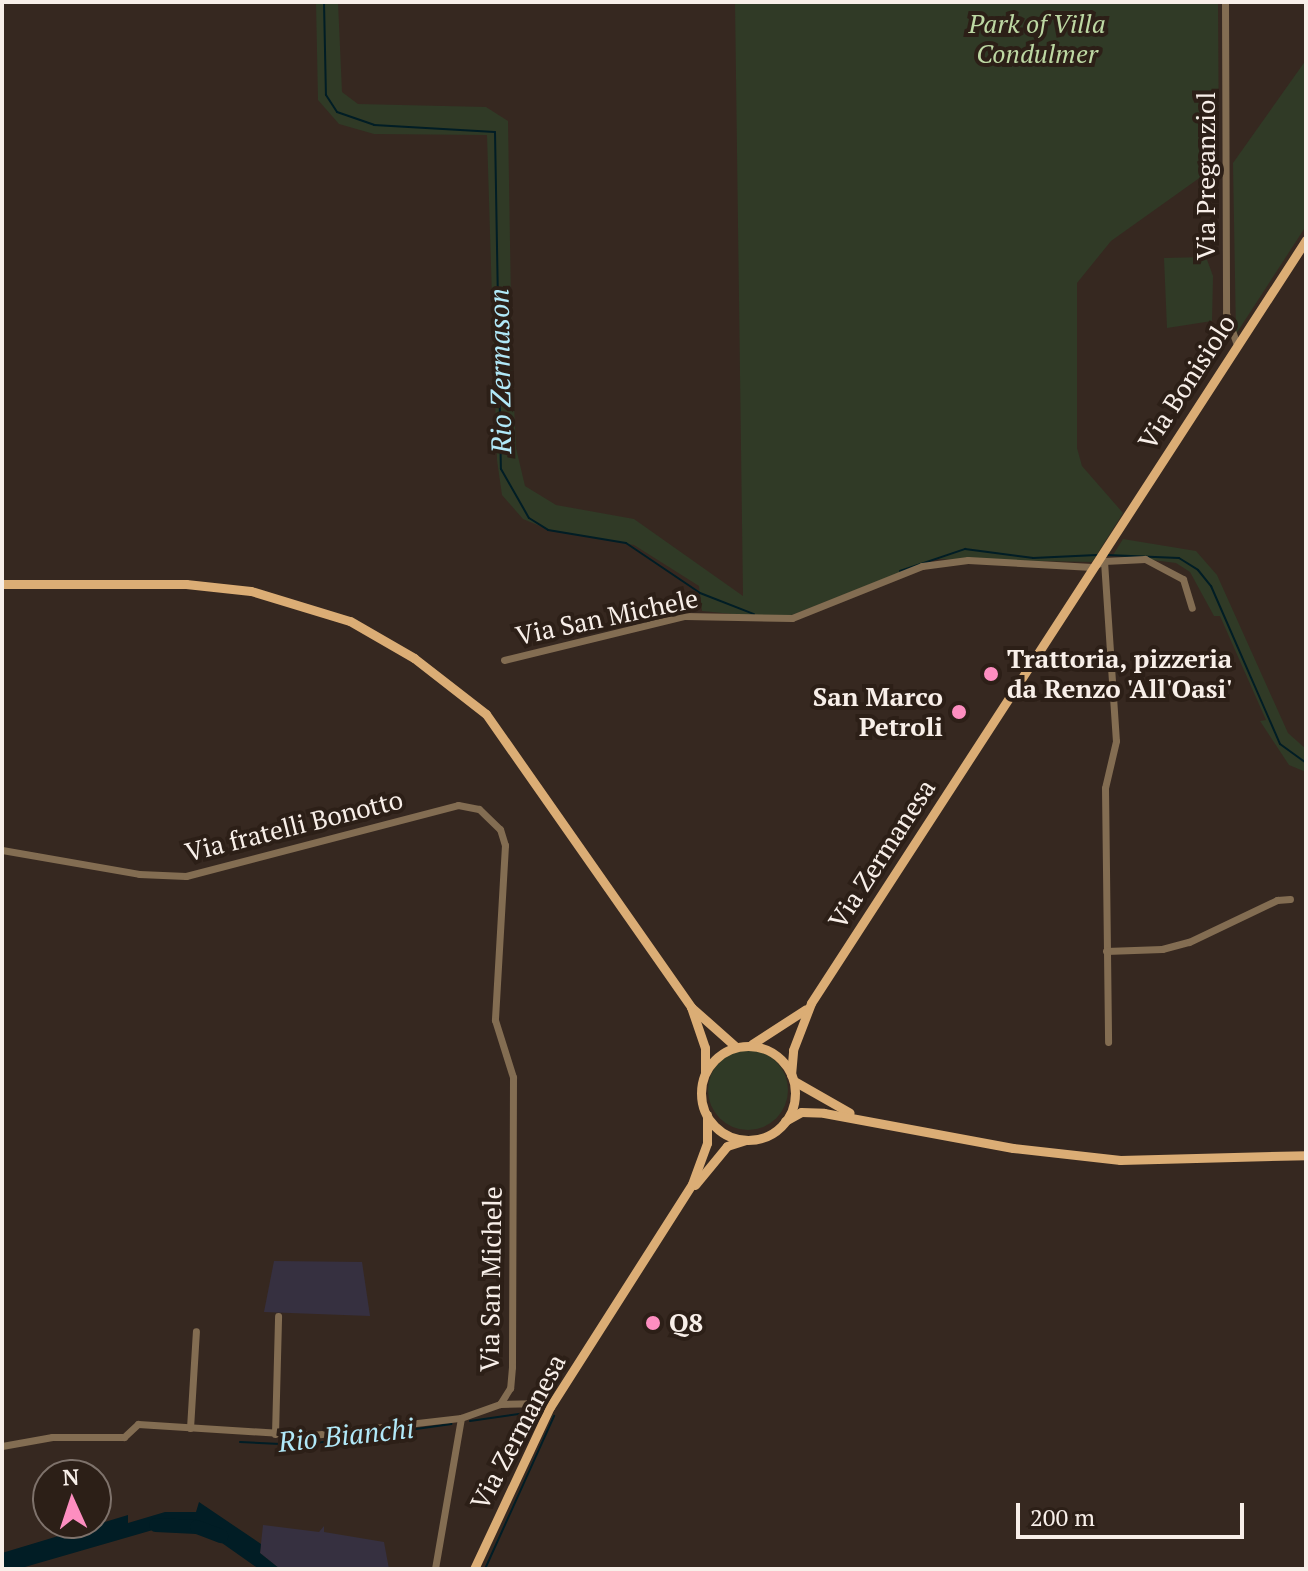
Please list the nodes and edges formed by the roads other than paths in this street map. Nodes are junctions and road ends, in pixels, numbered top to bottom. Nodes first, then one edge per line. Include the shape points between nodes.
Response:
1 (1225, 2) edge
2 (1306, 240) edge
3 (1237, 345) junction
4 (1104, 549) joint
5 (1104, 561) junction
6 (1092, 567) junction
7 (2, 584) edge
8 (1192, 608) dead end
9 (504, 660) dead end
10 (495, 822) joint
11 (2, 850) edge
12 (1290, 899) dead end
13 (1106, 951) junction
14 (811, 1003) junction
15 (691, 1007) junction
16 (1108, 1042) dead end
17 (739, 1047) junction
18 (704, 1075) junction
19 (792, 1078) junction
20 (707, 1115) junction
21 (864, 1118) junction
22 (785, 1121) junction
23 (751, 1139) junction
24 (1306, 1155) edge
25 (685, 1197) junction
26 (278, 1316) dead end
27 (196, 1331) dead end
28 (543, 1403) dead end
29 (500, 1404) junction
30 (461, 1418) junction
31 (190, 1428) junction
32 (275, 1434) junction
33 (2, 1446) edge
34 (435, 1569) edge
35 (474, 1569) edge

1 - 3 street, Via Preganziol via 1226,313
2 - 3 main road, Via Bonisiolo
3 - 4 main road, Via Bonisiolo
4 - 6 main road, Via Zermanesa
5 - 6 street
5 - 8 street via 1145,559 1166,566 1183,579
5 - 13 street via 1116,741 1105,788
6 - 9 street, Via San Michele via 938,562 792,618 685,616
6 - 14 main road, Via Zermanesa
7 - 15 main road via 186,584 251,591 350,621 414,658 486,714
10 - 11 street, Via fratelli Bonotto via 479,809 458,805 186,876 139,874
10 - 29 street, Via San Michele via 505,845 495,1020 513,1077 512,1367 510,1388
12 - 13 street via 1277,900 1189,942 1162,949
13 - 16 street
14 - 17 main road, Via Zermanesa via 777,1032
14 - 19 main road, Via Zermanesa via 793,1050
15 - 17 main road
15 - 18 main road via 705,1048
17 - 18 main road, Via Zermanesa via 717,1058
17 - 19 main road via 771,1052
18 - 20 main road, Via Zermanesa
19 - 21 main road via 810,1095
19 - 22 main road, Via Zermanesa via 795,1095
20 - 23 main road via 725,1133
20 - 25 main road, Via Zermanesa via 706,1151
21 - 22 main road via 809,1112
21 - 24 main road via 1013,1148 1099,1158 1216,1161
22 - 23 main road, Via Zermanesa
23 - 25 main road, Via Zermanesa via 727,1146
25 - 35 main road, Via Zermanesa via 550,1407
26 - 32 street
27 - 31 street
28 - 29 street, Via San Michele
29 - 30 street, Via San Michele
30 - 32 street, Via San Michele via 313,1435
30 - 34 street
31 - 32 street, Via San Michele
31 - 33 street, Via San Michele via 138,1424 124,1437 52,1437

